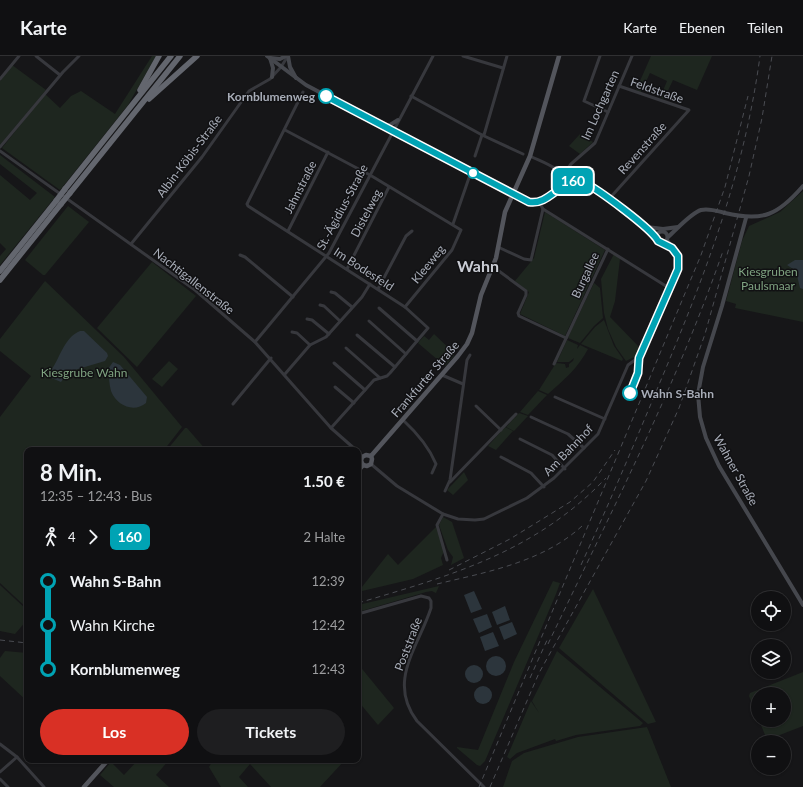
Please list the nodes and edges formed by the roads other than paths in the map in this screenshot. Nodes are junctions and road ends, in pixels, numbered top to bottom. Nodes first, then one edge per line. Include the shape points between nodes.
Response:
1 (19, 56) edge
2 (36, 56) edge
3 (79, 56) edge
4 (159, 56) edge
5 (171, 56) edge
6 (180, 56) edge
7 (197, 56) edge
8 (287, 56) edge
9 (433, 56) edge
10 (463, 56) edge
11 (507, 56) edge
12 (559, 56) edge
13 (600, 56) edge
14 (632, 56) edge
15 (268, 57) edge
16 (281, 67) junction
17 (503, 68) junction
18 (60, 75) junction
19 (272, 77) junction
20 (0, 79) edge
21 (299, 81) junction
22 (619, 86) junction
23 (304, 92) dead end
24 (411, 96) junction
25 (138, 108) junction
26 (689, 110) joint
27 (608, 112) junction
28 (121, 119) junction
29 (398, 120) junction
30 (382, 126) junction
31 (285, 130) junction
32 (392, 132) junction
33 (483, 135) junction
34 (0, 147) edge
35 (0, 151) edge
36 (328, 152) junction
37 (523, 154) dead end
38 (474, 156) dead end
39 (530, 156) junction
40 (471, 172) junction
41 (370, 175) junction
42 (563, 175) junction
43 (567, 184) junction
44 (803, 186) edge
45 (389, 187) junction
46 (68, 191) junction
47 (513, 195) junction
48 (609, 200) junction
49 (539, 202) junction
50 (58, 203) junction
51 (544, 209) junction
52 (746, 218) junction
53 (453, 224) junction
54 (648, 228) junction
55 (678, 228) junction
56 (288, 231) junction
57 (412, 231) dead end
58 (665, 232) junction
59 (658, 234) junction
60 (666, 240) junction
61 (131, 244) junction
62 (498, 247) junction
63 (608, 248) junction
64 (240, 255) dead end
65 (327, 256) junction
66 (492, 266) junction
67 (347, 269) junction
68 (0, 271) edge
69 (0, 280) edge
70 (370, 284) junction
71 (670, 288) junction
72 (378, 289) junction
73 (331, 292) dead end
74 (293, 297) junction
75 (320, 305) dead end
76 (352, 307) junction
77 (405, 307) junction
78 (379, 308) dead end
79 (307, 319) dead end
80 (340, 321) junction
81 (369, 321) dead end
82 (292, 332) dead end
83 (329, 334) junction
84 (357, 334) dead end
85 (566, 338) junction
86 (417, 341) junction
87 (255, 342) junction
88 (310, 345) junction
89 (346, 348) dead end
90 (406, 354) junction
91 (470, 355) dead end
92 (271, 358) junction
93 (334, 363) dead end
94 (554, 364) dead end
95 (394, 367) junction
96 (285, 374) junction
97 (442, 375) junction
98 (380, 378) junction
99 (463, 384) junction
100 (335, 387) dead end
101 (365, 390) junction
102 (555, 397) dead end
103 (354, 403) junction
104 (233, 404) dead end
105 (476, 406) dead end
106 (516, 414) dead end
107 (531, 417) dead end
108 (606, 419) junction
109 (403, 420) junction
110 (331, 428) junction
111 (501, 430) junction
112 (520, 439) dead end
113 (353, 447) edge
114 (584, 448) junction
115 (371, 456) junction
116 (362, 457) joint
117 (500, 457) dead end
118 (371, 464) junction
119 (363, 465) junction
120 (361, 467) edge
121 (565, 468) junction
122 (432, 473) dead end
123 (450, 482) junction
124 (544, 487) junction
125 (445, 491) dead end
126 (443, 514) junction
127 (447, 560) dead end
128 (803, 606) edge
129 (361, 613) edge
130 (0, 744) edge
131 (17, 757) junction
132 (105, 763) edge
133 (0, 772) edge
134 (0, 779) edge
135 (8, 787) edge
136 (44, 787) edge
137 (84, 787) edge
138 (484, 787) edge

1 - 20 street
2 - 18 street
3 - 18 street
4 - 28 highway via 144,85
5 - 28 highway
6 - 25 highway
7 - 25 highway
8 - 15 street via 280,59
8 - 16 street, Albin-Köbis-Straße
8 - 21 street via 290,67
9 - 24 street, St.-Ägidius-Straße
10 - 17 street
11 - 17 street
12 - 39 main road, Frankfurter Straße
13 - 27 street via 584,101
14 - 22 street, Im Lochgarten
15 - 16 street
15 - 19 street via 273,68
16 - 19 street, Albin-Köbis-Straße
16 - 21 street
17 - 33 street
18 - 34 street
19 - 61 street, Albin-Köbis-Straße via 249,91 202,157
21 - 30 street
22 - 26 street, Feldstraße
22 - 27 street, Im Lochgarten
23 - 31 street
24 - 29 street, St.-Ägidius-Straße
24 - 33 street
25 - 46 highway
26 - 48 street, Revenstraße
27 - 42 street, Im Lochgarten via 595,143
28 - 46 highway
29 - 30 street
29 - 32 street, St.-Ägidius-Straße
30 - 32 street
31 - 36 street
31 - 56 street, Im Bodesfeld via 247,204
32 - 40 street
32 - 41 street, St.-Ägidius-Straße
33 - 37 street
33 - 38 street
35 - 61 street, Nachtigallenstraße
36 - 41 street
36 - 56 street, Jahnstraße
39 - 42 street via 550,165
39 - 47 main road, Frankfurter Straße
40 - 47 street
40 - 53 street
41 - 45 street
41 - 65 street, St.-Ägidius-Straße
42 - 43 street
43 - 48 street via 583,182
43 - 49 street
44 - 52 street via 793,198 776,210 756,218
45 - 53 street
45 - 67 street, Distelweg
46 - 50 highway, bridge
47 - 49 street via 529,202
47 - 62 main road, Frankfurter Straße via 502,222
48 - 54 street
49 - 51 street, Burgallee
50 - 68 highway
50 - 69 highway
51 - 62 street via 531,260
51 - 63 street, Burgallee
52 - 55 street via 703,209 693,214
52 - 128 street, Wahner Straße via 703,367 698,394 700,417 719,466
53 - 77 street, Kleeweg via 461,230 452,250
54 - 55 street
54 - 59 street
55 - 58 street
55 - 60 street
56 - 65 street, Im Bodesfeld
57 - 72 street via 407,234
58 - 59 street
58 - 60 street
59 - 60 street via 658,241
60 - 71 street, Am Bahnhof via 679,261
61 - 87 street, Nachtigallenstraße via 195,290
62 - 66 main road, Frankfurter Straße
63 - 71 street
63 - 85 street, Burgallee
64 - 74 street via 245,256
65 - 67 street, Im Bodesfeld
65 - 74 street, St.-Ägidius-Straße
66 - 85 street via 526,291 519,316
66 - 97 main road, Frankfurter Straße via 480,295 470,340
67 - 70 street, Im Bodesfeld
70 - 72 street, Im Bodesfeld
70 - 76 street
71 - 108 street, Am Bahnhof via 642,355 628,365
72 - 77 street, Im Bodesfeld
73 - 76 street
74 - 87 street, St.-Ägidius-Straße
75 - 80 street
76 - 80 street
77 - 86 street, Im Bodesfeld via 428,328
78 - 86 street
79 - 83 street
80 - 83 street
81 - 90 street
82 - 88 street
83 - 88 street
84 - 95 street
85 - 94 street, Burgallee
86 - 90 street
87 - 92 street, Nachtigallenstraße
88 - 96 street
89 - 98 street
90 - 95 street
91 - 99 street
92 - 96 street, Nachtigallenstraße
92 - 104 street
93 - 101 street
95 - 98 street via 387,376
96 - 110 street, Nachtigallenstraße
97 - 99 street
97 - 109 main road, Frankfurter Straße
98 - 101 street via 374,380
99 - 123 street
100 - 103 street
101 - 103 street
102 - 108 street
103 - 110 street
105 - 111 street
106 - 111 street
107 - 114 street via 568,434
108 - 114 street, Am Bahnhof via 598,434
109 - 115 main road, Frankfurter Straße
109 - 122 street via 433,457 436,464
110 - 113 street, Nachtigallenstraße
111 - 123 street
112 - 121 street via 552,455
114 - 121 street, Am Bahnhof
115 - 116 main road
115 - 118 main road
116 - 119 main road
117 - 124 street via 531,473
118 - 119 main road
118 - 126 street, Am Bahnhof via 397,486
119 - 120 main road
121 - 124 street, Am Bahnhof
123 - 125 street
124 - 126 street, Am Bahnhof via 517,504 484,519 462,520
126 - 127 street via 437,525
129 - 138 street, Poststraße via 421,596 429,598 429,615 406,670 405,698 417,721
130 - 131 street
131 - 133 street
131 - 136 street
132 - 137 main road
134 - 135 street

